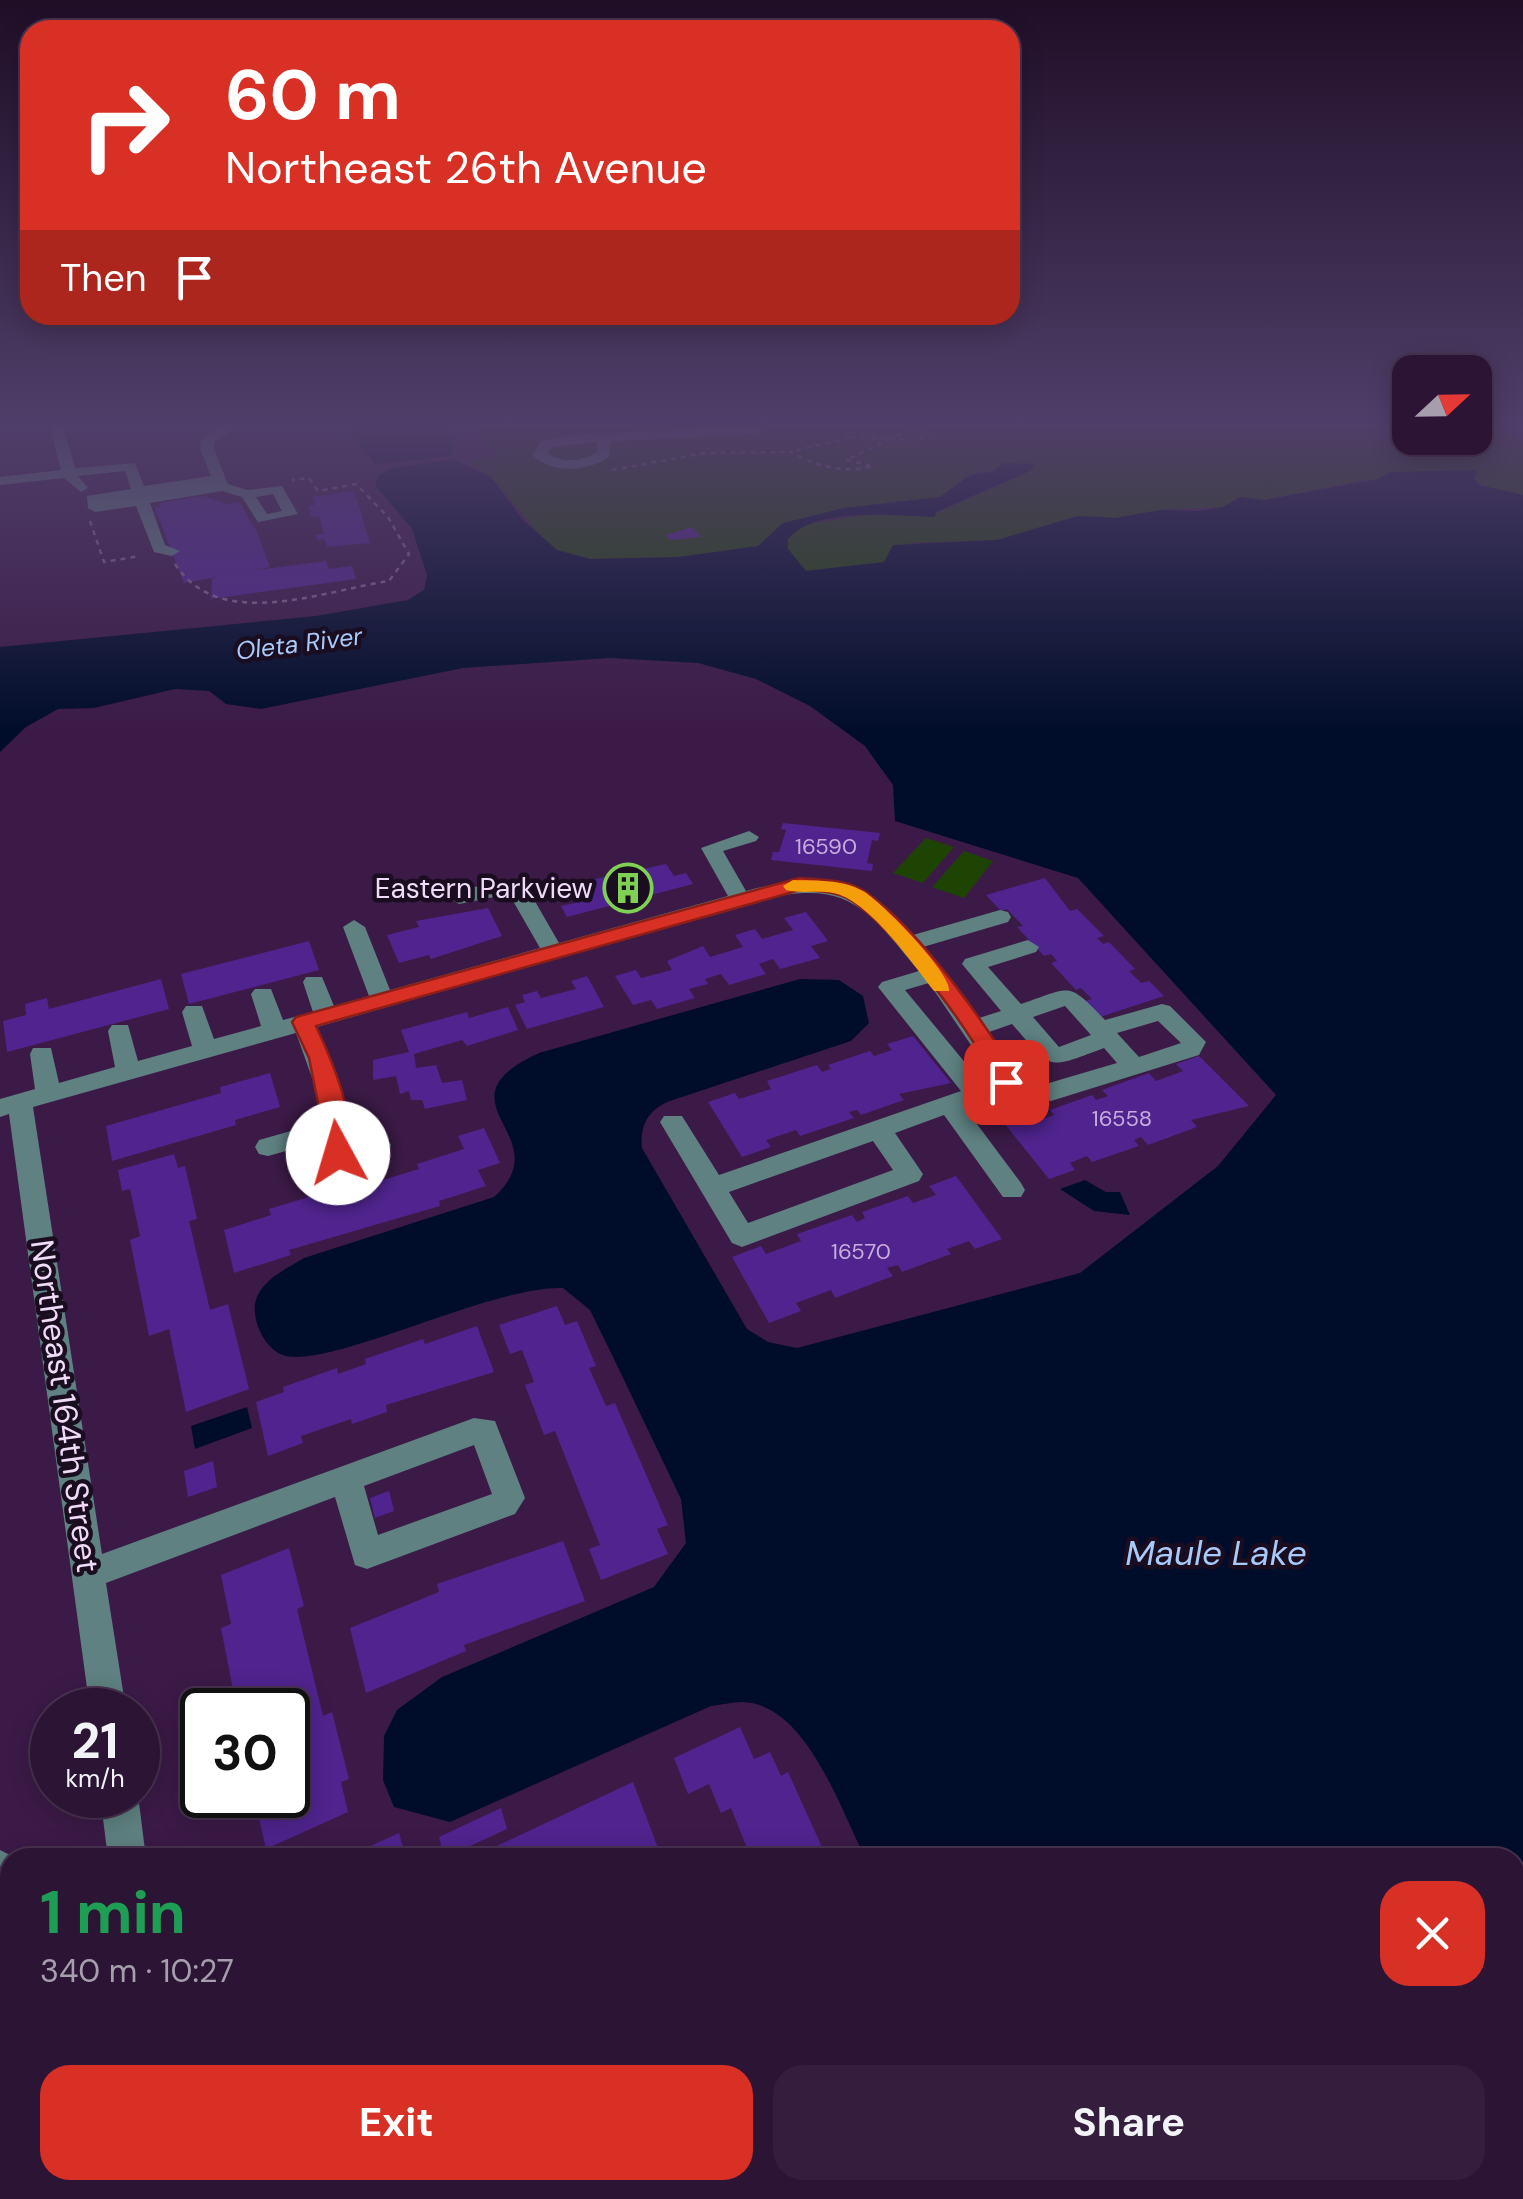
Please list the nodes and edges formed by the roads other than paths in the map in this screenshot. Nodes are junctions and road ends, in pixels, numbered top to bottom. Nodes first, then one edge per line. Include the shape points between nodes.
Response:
1 (151, 527) edge
2 (172, 554) road end
3 (749, 838) dead end
4 (460, 898) dead end
5 (742, 900) junction
6 (1000, 917) dead end
7 (354, 927) dead end
8 (908, 944) junction
9 (1028, 947) dead end
10 (554, 954) junction
11 (932, 975) junction
12 (314, 982) dead end
13 (263, 994) dead end
14 (382, 1001) junction
15 (194, 1012) dead end
16 (1016, 1014) junction
17 (315, 1019) junction
18 (975, 1028) junction
19 (274, 1030) junction
20 (120, 1031) dead end
21 (1104, 1034) junction
22 (205, 1050) junction
23 (42, 1054) dead end
24 (1134, 1067) junction
25 (128, 1072) junction
26 (1006, 1082) junction
27 (976, 1094) junction
28 (23, 1101) edge
29 (950, 1104) junction
30 (673, 1122) dead end
31 (878, 1129) junction
32 (378, 1145) dead end
33 (268, 1148) dead end
34 (338, 1153) junction
35 (712, 1188) junction
36 (1012, 1190) dead end
37 (346, 1479) junction
38 (90, 1574) junction
39 (105, 1688) edge
40 (122, 1818) edge
41 (127, 1848) edge

1 - 2 street via 159,549
3 - 5 street via 711,848
4 - 10 street via 517,889
5 - 8 street via 799,884 837,887 859,896
5 - 10 street
6 - 8 street
7 - 14 street
8 - 11 street
9 - 16 street via 973,964
10 - 14 street
11 - 18 street
11 - 27 street via 890,987
12 - 17 street
13 - 19 street
14 - 17 street
15 - 22 street
16 - 18 street
16 - 21 street via 1069,996
16 - 21 street via 1055,1057
17 - 19 street
17 - 34 street
18 - 26 street
19 - 22 street
20 - 25 street
21 - 24 street
21 - 24 street via 1162,1012 1194,1042
22 - 25 street
23 - 28 street, Northeast 164th Street
24 - 26 street via 1041,1094
25 - 28 street
26 - 27 street
27 - 29 street
28 - 38 street, Northeast 164th Street
29 - 31 street
29 - 36 street
30 - 35 street
31 - 35 street
31 - 35 street via 910,1174 742,1236
32 - 34 street
33 - 34 street via 298,1138
37 - 37 street via 368,1554 509,1498 484,1430
37 - 38 street
38 - 39 street, Northeast 164th Street
40 - 41 street

